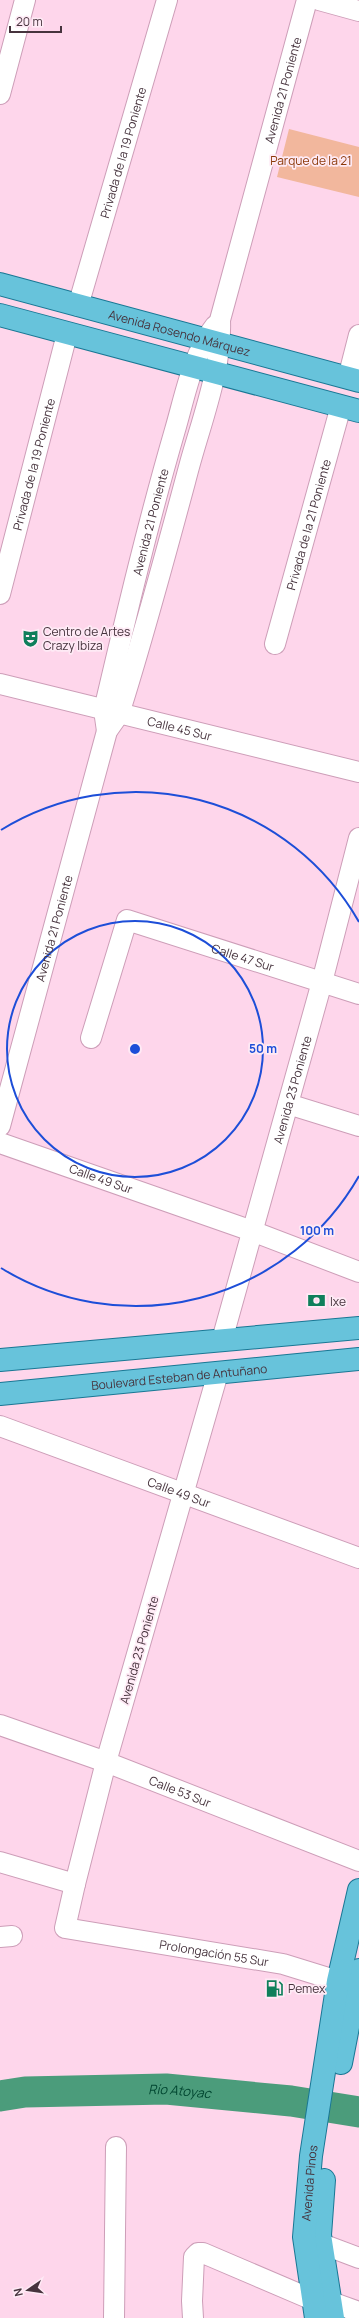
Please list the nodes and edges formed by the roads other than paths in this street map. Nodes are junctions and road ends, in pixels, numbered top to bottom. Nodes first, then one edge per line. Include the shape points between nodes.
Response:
1 (25, 0) edge
2 (167, 0) edge
3 (307, 0) edge
4 (319, 0) edge
5 (359, 11) edge
6 (0, 94) edge
7 (0, 284) edge
8 (78, 306) junction
9 (0, 315) edge
10 (67, 334) junction
11 (359, 335) edge
12 (213, 341) junction
13 (194, 368) junction
14 (214, 373) junction
15 (353, 379) edge
16 (350, 408) edge
17 (0, 594) edge
18 (275, 644) dead end
19 (0, 684) edge
20 (112, 712) junction
21 (359, 772) edge
22 (359, 838) edge
23 (322, 982) junction
24 (359, 994) edge
25 (91, 1038) dead end
26 (288, 1104) junction
27 (0, 1126) edge
28 (359, 1126) edge
29 (0, 1143) edge
30 (252, 1231) junction
31 (359, 1272) edge
32 (359, 1328) edge
33 (222, 1340) junction
34 (359, 1359) edge
35 (0, 1360) edge
36 (218, 1373) junction
37 (0, 1394) edge
38 (0, 1426) edge
39 (184, 1493) junction
40 (359, 1558) edge
41 (0, 1725) edge
42 (106, 1762) junction
43 (359, 1861) edge
44 (0, 1862) edge
45 (75, 1884) junction
46 (359, 1890) edge
47 (65, 1928) joint
48 (353, 1983) edge
49 (116, 2147) dead end
50 (318, 2156) junction
51 (322, 2244) junction
52 (359, 2258) edge
53 (324, 2309) edge
54 (359, 2312) edge
55 (114, 2318) edge
56 (193, 2318) edge

1 - 6 street
2 - 8 street, Privada de la 19 Poniente
3 - 12 street, Avenida 21 Poniente
4 - 5 street
7 - 8 main road, Avenida Rosendo Márquez
8 - 12 main road, Avenida Rosendo Márquez
9 - 10 main road
10 - 13 main road
10 - 17 street, Privada de la 19 Poniente
11 - 15 street
12 - 13 street, Avenida 21 Poniente
12 - 14 street, Avenida 21 Poniente
12 - 15 main road, Avenida Rosendo Márquez
13 - 14 main road
13 - 20 street, Avenida 21 Poniente via 148,523
14 - 16 main road
14 - 20 street, Avenida 21 Poniente
16 - 18 street, Privada de la 21 Poniente
19 - 20 street, Calle 45 Sur
20 - 21 street, Calle 45 Sur
20 - 27 street, Avenida 21 Poniente
22 - 23 street, Avenida 23 Poniente
23 - 24 street, Calle 47 Sur
23 - 25 street, Calle 47 Sur via 127,920
23 - 26 street, Avenida 23 Poniente
26 - 28 street
26 - 30 street, Avenida 23 Poniente
29 - 30 street, Calle 49 Sur
30 - 31 street, Calle 49 Sur
30 - 33 street, Avenida 23 Poniente
32 - 33 main road
33 - 35 main road
34 - 36 main road, Boulevard Esteban de Antuñano
36 - 37 main road, Boulevard Esteban de Antuñano
36 - 39 street, Avenida 23 Poniente
38 - 39 street, Calle 49 Sur
39 - 40 street, Calle 49 Sur
39 - 42 street, Avenida 23 Poniente
41 - 42 street, Calle 53 Sur
42 - 43 street, Calle 53 Sur
42 - 45 street, Avenida 23 Poniente
44 - 45 street
45 - 47 street, Avenida 23 Poniente
46 - 48 main road, Avenida Pinos
47 - 48 street, Prolongación 55 Sur via 283,1964
48 - 50 main road, Avenida Pinos via 335,2052
49 - 55 street
50 - 51 main road, Avenida Pinos
50 - 53 main road, Avenida Pinos via 304,2237
51 - 52 street
51 - 53 main road, Avenida Pinos
53 - 54 street
53 - 56 street via 203,2253 198,2253 194,2257

